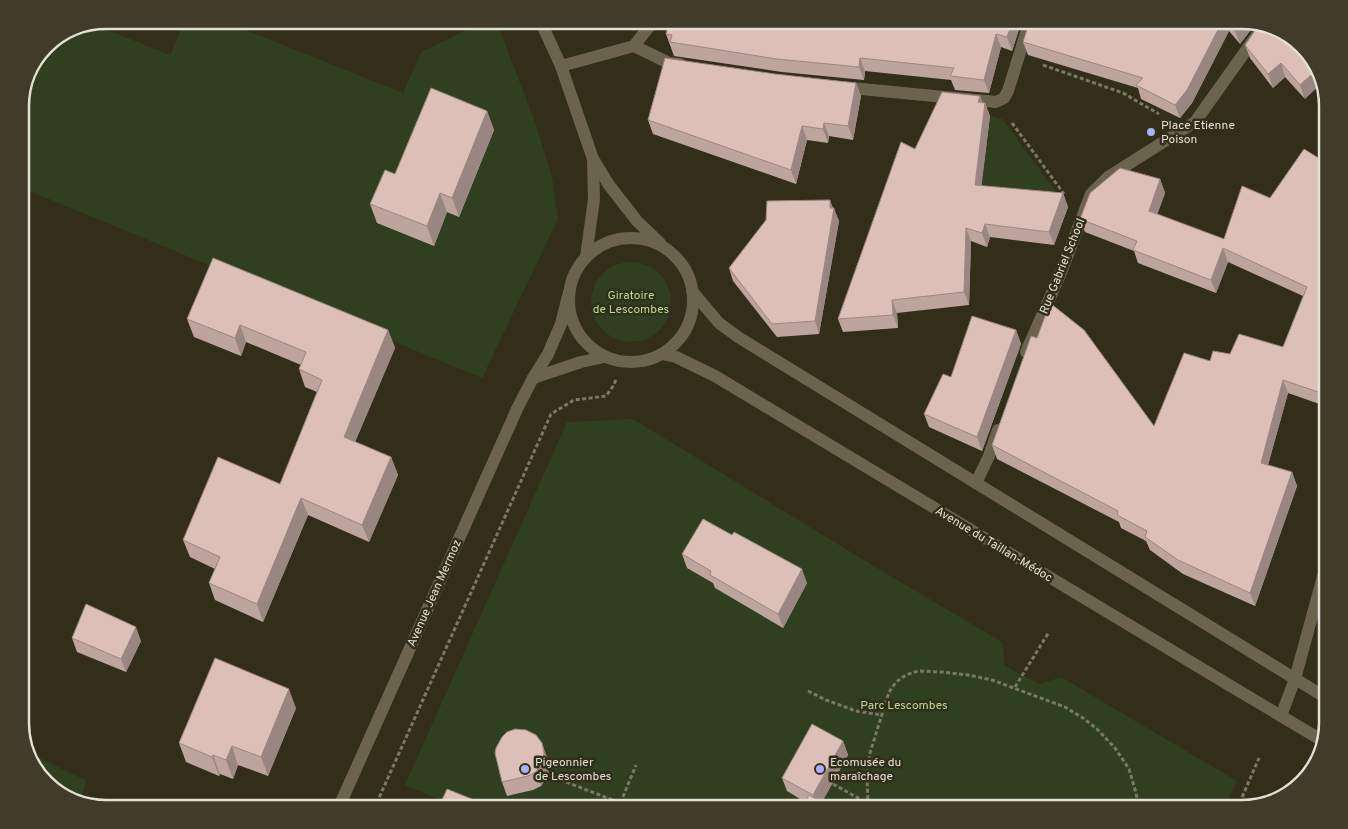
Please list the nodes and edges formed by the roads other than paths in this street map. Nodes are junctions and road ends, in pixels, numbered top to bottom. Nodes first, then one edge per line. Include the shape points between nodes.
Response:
1 (544, 29) edge
2 (647, 29) edge
3 (1027, 29) edge
4 (1262, 31) edge
5 (634, 46) junction
6 (561, 66) junction
7 (688, 66) edge
8 (829, 85) edge
9 (593, 159) junction
10 (665, 248) junction
11 (586, 257) junction
12 (569, 292) junction
13 (692, 292) junction
14 (662, 354) junction
15 (604, 357) junction
16 (1023, 362) edge
17 (533, 378) junction
18 (1002, 418) edge
19 (976, 483) junction
20 (1319, 591) edge
21 (1295, 678) junction
22 (1319, 693) edge
23 (1281, 716) junction
24 (1318, 738) edge
25 (342, 800) edge

1 - 6 street
2 - 5 street
3 - 8 street via 1008,91 996,102
4 - 16 street, Rue Gabriel School via 1195,122 1108,177 1090,194
5 - 6 street
5 - 7 street via 669,62
6 - 9 street
9 - 10 street via 636,221
9 - 11 street via 594,199
10 - 11 street via 645,240 624,238 603,244
10 - 13 street via 681,263 691,282
11 - 12 street via 574,273
12 - 15 street via 570,312 576,330 588,346
12 - 17 street, Avenue Jean Mermoz via 548,354
13 - 14 street via 689,324 677,342
13 - 19 street via 718,323 738,337
14 - 15 street via 643,361 624,362
14 - 23 street, Avenue du Taillan-Médoc via 676,357 715,376
15 - 17 street
17 - 25 street, Avenue Jean Mermoz
18 - 19 street
19 - 21 street
20 - 21 street
21 - 22 street
21 - 23 street
23 - 24 street, Avenue du Taillan-Médoc

